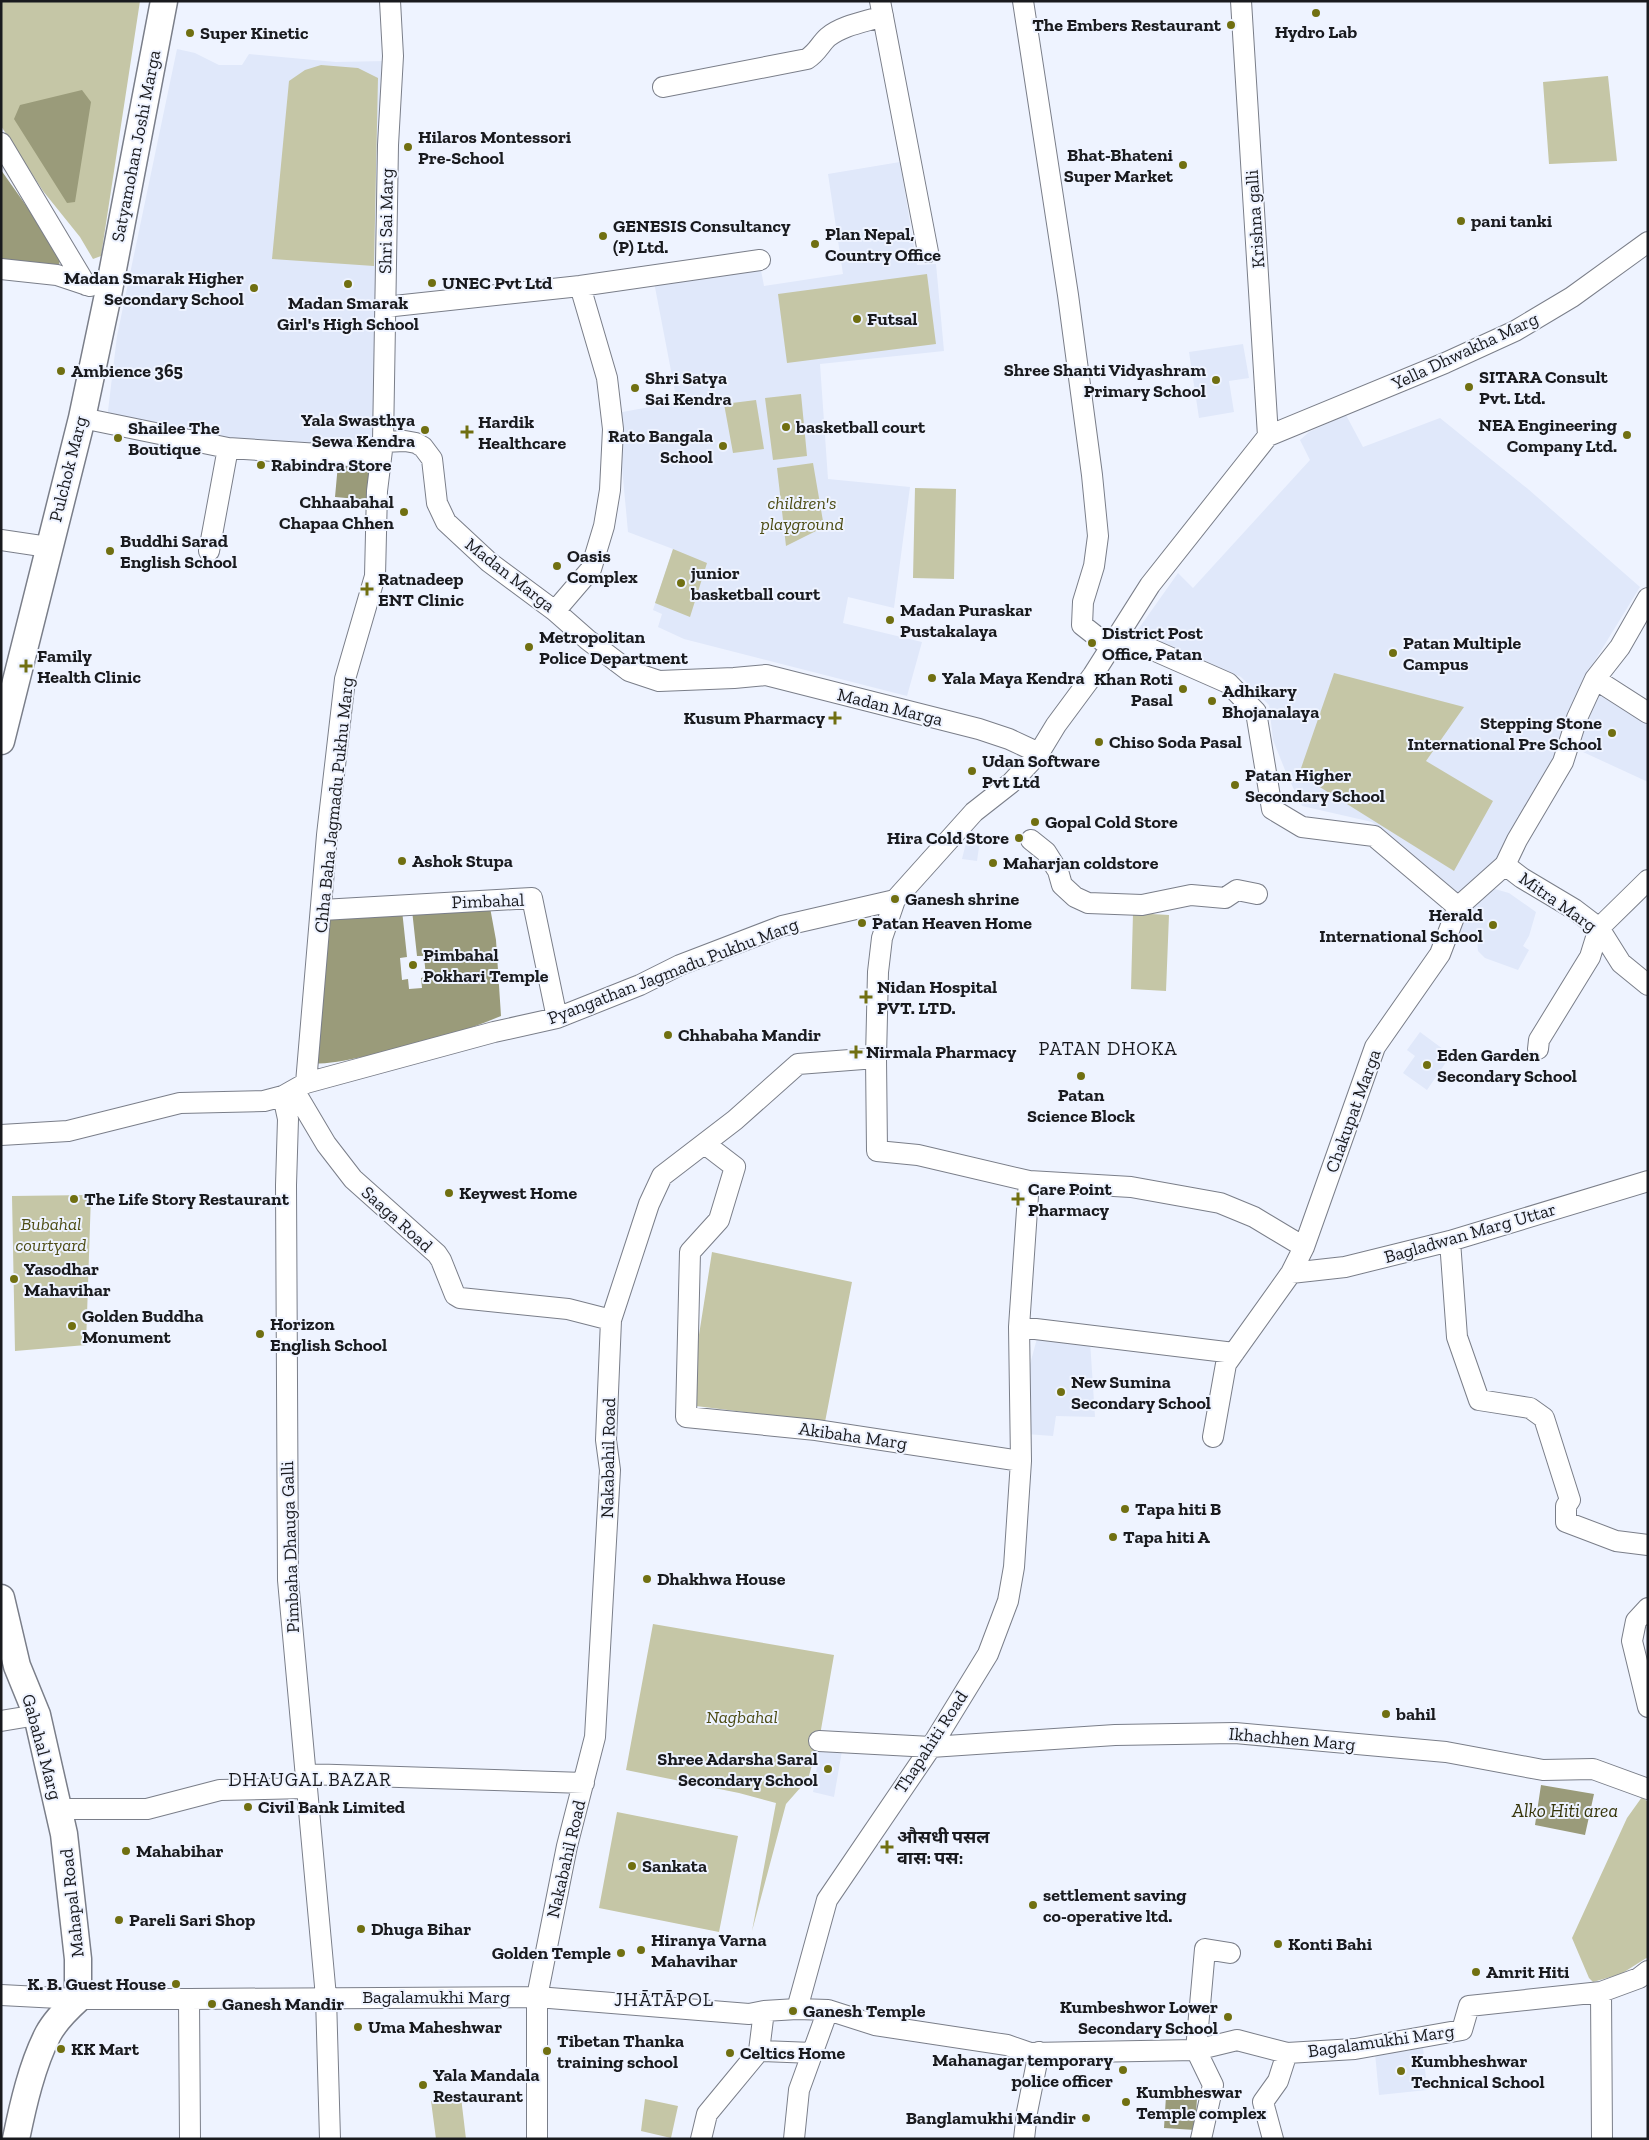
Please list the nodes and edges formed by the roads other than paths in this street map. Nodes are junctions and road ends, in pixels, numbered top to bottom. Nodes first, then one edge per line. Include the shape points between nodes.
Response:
1 (164, 1) edge
2 (390, 1) edge
3 (1022, 1) edge
4 (1242, 1) edge
5 (882, 9) edge
6 (663, 87) dead end
7 (1, 143) edge
8 (1648, 242) edge
9 (928, 252) dead end
10 (760, 260) dead end
11 (1, 269) edge
12 (580, 286) junction
13 (98, 288) junction
14 (384, 307) junction
15 (82, 418) junction
16 (1268, 436) junction
17 (383, 442) junction
18 (228, 448) junction
19 (1, 540) edge
20 (48, 547) junction
21 (208, 550) dead end
22 (1648, 598) edge
23 (555, 611) junction
24 (1114, 641) junction
25 (1595, 679) junction
26 (1648, 713) edge
27 (1, 741) edge
28 (1039, 753) junction
29 (1031, 840) dead end
30 (1505, 865) junction
31 (1648, 880) edge
32 (1258, 894) dead end
33 (896, 900) junction
34 (1458, 907) junction
35 (322, 910) junction
36 (1599, 928) junction
37 (1648, 985) edge
38 (556, 1018) junction
39 (1538, 1049) dead end
40 (876, 1058) junction
41 (294, 1090) junction
42 (1, 1135) edge
43 (704, 1144) junction
44 (1029, 1181) junction
45 (1648, 1181) edge
46 (1450, 1241) junction
47 (1304, 1247) junction
48 (1291, 1273) junction
49 (611, 1320) junction
50 (1019, 1327) junction
51 (1234, 1353) junction
52 (1213, 1437) dead end
53 (1021, 1461) junction
54 (1648, 1544) edge
55 (1, 1598) edge
56 (1648, 1608) edge
57 (1648, 1707) edge
58 (37, 1715) junction
59 (1, 1721) edge
60 (819, 1741) dead end
61 (931, 1747) junction
62 (305, 1781) junction
63 (584, 1784) junction
64 (1648, 1789) edge
65 (59, 1809) junction
66 (1230, 1954) dead end
67 (1648, 1971) edge
68 (1601, 1992) junction
69 (1, 1995) edge
70 (326, 1997) junction
71 (536, 1997) junction
72 (78, 1998) junction
73 (188, 1999) junction
74 (797, 2009) junction
75 (828, 2010) junction
76 (764, 2011) junction
77 (1196, 2050) junction
78 (760, 2051) junction
79 (1039, 2052) junction
80 (813, 2053) junction
81 (1287, 2053) junction
82 (16, 2139) edge
83 (190, 2139) edge
84 (330, 2139) edge
85 (537, 2139) edge
86 (701, 2139) edge
87 (794, 2139) edge
88 (1024, 2139) edge
89 (1201, 2139) edge
90 (1273, 2139) edge
91 (1602, 2139) edge

1 - 13 main road, Satyamohan Joshi Marga
2 - 14 street, Shri Sai Marg via 393,56
3 - 24 street via 1068,295 1098,536 1094,566 1083,602 1082,625
4 - 16 street, Krishna galli
5 - 6 street via 826,38 807,59
5 - 9 street
7 - 13 street
8 - 16 street, Yella Dhwakha Marg via 1572,297 1515,331
10 - 12 street
11 - 13 street via 58,275
12 - 14 street
12 - 23 street via 607,378 613,429 610,490 604,526 591,569
13 - 15 main road, Pulchok Marg
14 - 17 street, Shri Sai Marg
15 - 18 street
15 - 20 main road, Pulchok Marg
16 - 24 street via 1150,585
17 - 18 street via 366,457
17 - 23 street, Madan Marga via 405,441 423,447 432,459 437,503 446,522 489,562
17 - 35 street, Chha Baha Jagmadu Pukhu Marg via 377,491 375,576 345,679 326,835
18 - 21 street
19 - 20 street
20 - 27 main road, Pulchok Marg
22 - 25 street, Chakupat Marga via 1620,647
23 - 28 street, Madan Marga via 630,671 659,681 766,675 979,729
24 - 28 street
24 - 34 street via 1228,683 1256,712 1272,809 1302,827 1374,836
25 - 26 street
25 - 30 street, Chakupat Marga via 1577,718 1563,762
28 - 33 street via 1011,783 974,812
29 - 32 street via 1046,852 1058,871 1062,885 1088,903 1142,905 1190,895 1225,898 1237,890
30 - 34 street, Chakupat Marga
30 - 36 street, Mitra Marg
31 - 36 street
33 - 38 street, Pyangathan Jagmadu Pukhu Marg via 782,926
33 - 40 street via 882,938
34 - 47 street, Chakupat Marga via 1440,954 1375,1047
35 - 38 street, Pimbahal via 532,898
35 - 41 street, Chha Baha Jagmadu Pukhu Marg
36 - 37 street, Mitra Marg via 1621,962
36 - 39 street via 1590,957 1539,1040
38 - 41 street, Pyangathan Jagmadu Pukhu Marg via 494,1032
40 - 43 street, Nakabahil Road via 798,1064
40 - 44 street via 877,1152 918,1155
41 - 42 street, Pyangathan Jagmadu Pukhu Marg via 264,1101 180,1104 68,1131
41 - 49 street, Saaga Road via 326,1144 353,1179 437,1254 455,1295 568,1309
41 - 62 street, Pimbaha Dhauga Galli via 288,1119 286,1185 288,1580
43 - 49 street, Nakabahil Road via 662,1176 649,1204
43 - 53 street, Akibaha Marg via 735,1167 719,1220 690,1252 686,1417 816,1430
44 - 47 street via 1131,1187 1220,1202 1254,1217
44 - 50 street, Thapahiti Road
45 - 46 street, Bagladwan Marg Uttar
46 - 48 street, Bagladwan Marg Uttar via 1345,1267
46 - 54 street via 1457,1337 1479,1400 1530,1408 1544,1418 1570,1500 1566,1506 1566,1522 1616,1541
47 - 48 street, Chakupat Marga
48 - 51 street, Chakupat Marga
49 - 63 street, Nakabahil Road via 606,1440 610,1470 603,1605 595,1738
50 - 51 street
50 - 53 street, Thapahiti Road
51 - 52 street, Chakupat Marga via 1226,1364
53 - 61 street, Thapahiti Road via 1014,1567 1008,1601 988,1654
55 - 58 main road, Gabahal Marg via 17,1666
56 - 57 street via 1636,1621 1632,1641
58 - 59 street
58 - 65 main road, Gabahal Marg
60 - 61 street, Ikhachhen Marg
61 - 64 street, Ikhachhen Marg via 1115,1735 1235,1732 1446,1752 1543,1770 1593,1768
61 - 74 street, Thapahiti Road via 827,1900
62 - 63 street
62 - 65 street via 220,1790 147,1809
62 - 70 street, Pimbaha Dhauga Galli
63 - 71 street, Nakabahil Road via 565,1853
65 - 72 main road, Mahapal Road via 78,1959
66 - 77 street via 1206,1949
67 - 68 street, Bagalamukhi Marg
68 - 81 street, Bagalamukhi Marg via 1469,2006 1462,2030 1355,2048
68 - 91 street
69 - 72 street, Bagalamukhi Marg
70 - 71 street, Bagalamukhi Marg
70 - 73 street, Bagalamukhi Marg
70 - 84 street, Pimbaha Dhauga Galli
71 - 76 street, Bagalamukhi Marg via 749,2014
71 - 85 street, Nakabahil Road
72 - 73 street, Bagalamukhi Marg
72 - 82 main road via 48,2034 22,2108
73 - 83 street
74 - 75 street, Bagalamukhi Marg
74 - 76 street, Bagalamukhi Marg
75 - 79 street, Bagalamukhi Marg via 875,2025
75 - 80 street
76 - 78 street
77 - 79 street, Bagalamukhi Marg
77 - 81 street, Bagalamukhi Marg via 1237,2040
77 - 89 street via 1214,2084
78 - 80 street
78 - 86 street via 707,2114
79 - 88 street
80 - 87 street via 799,2090
81 - 90 street via 1278,2082 1263,2102

